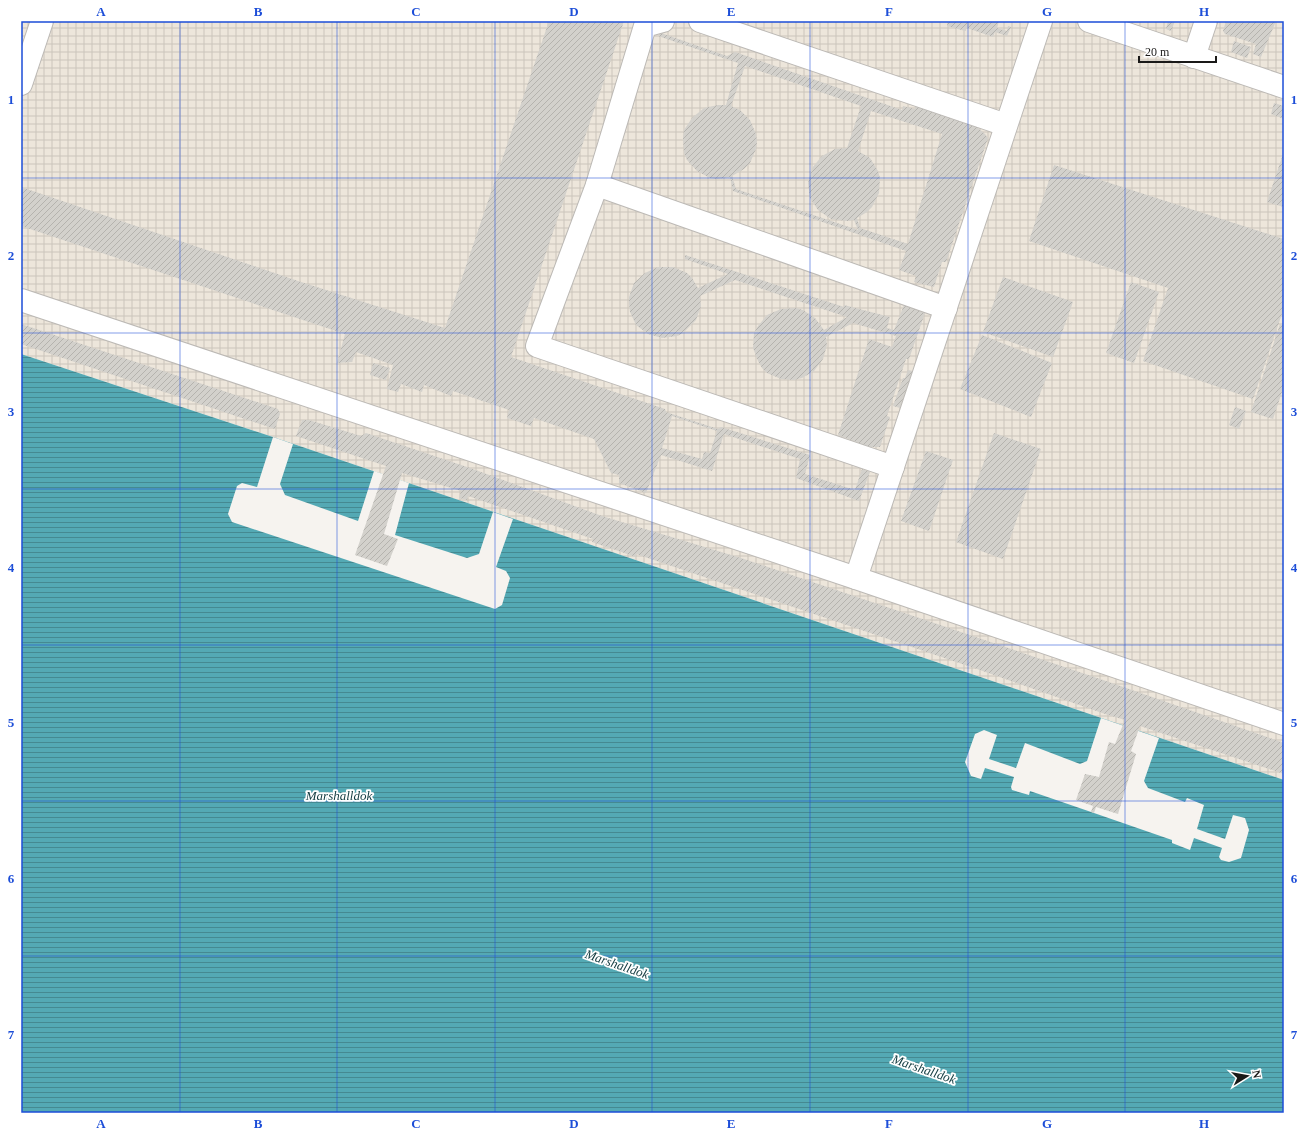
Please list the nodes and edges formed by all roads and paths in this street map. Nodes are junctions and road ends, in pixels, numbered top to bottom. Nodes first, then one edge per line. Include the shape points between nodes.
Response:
1 (42, 21) edge
2 (663, 21) edge
3 (700, 21) edge
4 (1041, 21) edge
5 (1089, 21) edge
6 (1206, 21) edge
7 (1194, 57) junction
8 (21, 84) edge
9 (1284, 88) edge
10 (1006, 125) junction
11 (597, 185) junction
12 (21, 300) edge
13 (946, 308) junction
14 (893, 467) junction
15 (856, 578) junction
16 (1284, 724) edge

1 - 8 lane
2 - 11 lane via 645,26
3 - 10 lane
4 - 10 lane
5 - 7 lane
6 - 7 lane
7 - 9 lane
10 - 13 lane
11 - 13 lane
11 - 14 lane via 537,346
12 - 15 lane
13 - 14 lane
14 - 15 lane
15 - 16 lane

